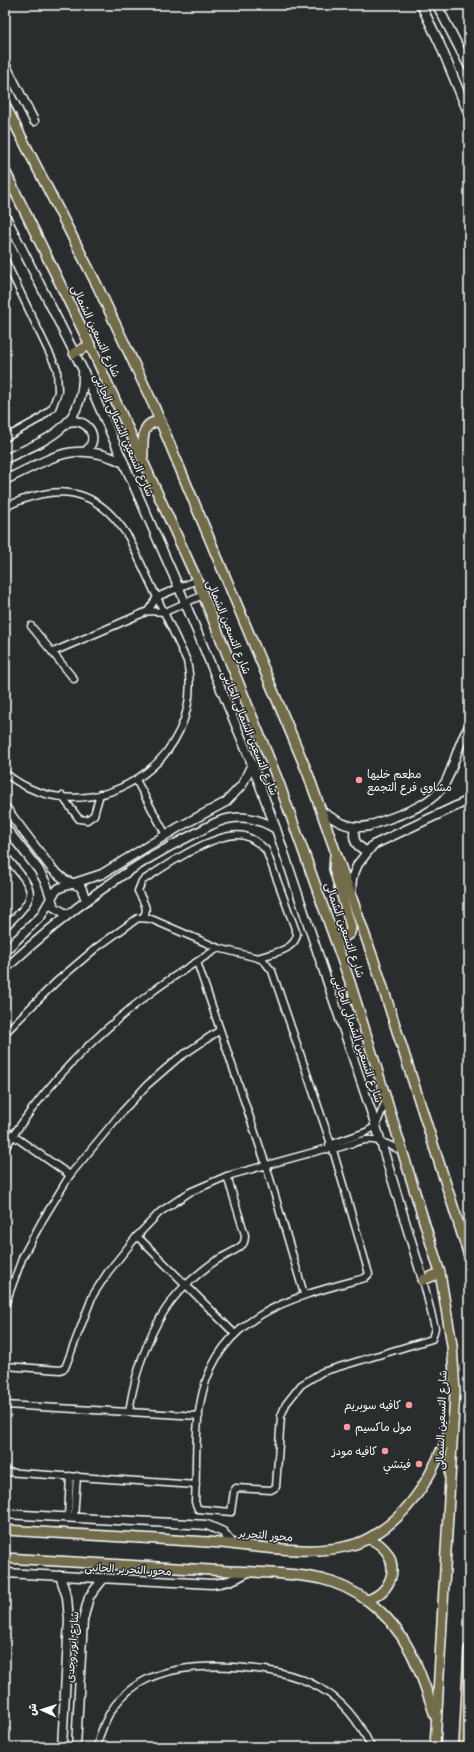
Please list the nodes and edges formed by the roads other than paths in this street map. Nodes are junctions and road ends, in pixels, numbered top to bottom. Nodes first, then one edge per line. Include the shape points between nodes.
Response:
1 (421, 5) edge
2 (437, 5) edge
3 (5, 64) edge
4 (469, 67) edge
5 (5, 105) edge
6 (469, 113) edge
7 (34, 120) dead end
8 (6, 174) edge
9 (5, 215) edge
10 (5, 260) edge
11 (90, 345) junction
12 (74, 353) junction
13 (82, 370) junction
14 (69, 422) junction
15 (161, 422) junction
16 (5, 438) edge
17 (86, 451) junction
18 (5, 459) edge
19 (143, 460) junction
20 (124, 463) junction
21 (5, 480) edge
22 (5, 507) edge
23 (197, 580) junction
24 (179, 588) junction
25 (203, 595) junction
26 (157, 597) junction
27 (186, 603) junction
28 (148, 611) junction
29 (165, 612) junction
30 (31, 626) dead end
31 (53, 652) junction
32 (74, 678) dead end
33 (469, 727) edge
34 (252, 764) junction
35 (5, 773) edge
36 (136, 780) junction
37 (100, 794) junction
38 (62, 796) junction
39 (469, 800) edge
40 (5, 807) edge
41 (216, 809) junction
42 (321, 811) junction
43 (222, 820) junction
44 (5, 827) edge
45 (355, 827) junction
46 (276, 829) junction
47 (166, 835) junction
48 (367, 851) junction
49 (336, 852) junction
50 (5, 855) edge
51 (73, 883) junction
52 (351, 894) junction
53 (50, 899) junction
54 (86, 900) junction
55 (66, 914) junction
56 (144, 917) junction
57 (5, 927) edge
58 (333, 932) junction
59 (218, 948) junction
60 (5, 951) edge
61 (258, 958) junction
62 (197, 962) junction
63 (5, 969) edge
64 (220, 1030) junction
65 (5, 1033) edge
66 (386, 1100) junction
67 (376, 1126) junction
68 (5, 1130) edge
69 (13, 1135) junction
70 (380, 1141) junction
71 (331, 1143) junction
72 (5, 1148) edge
73 (324, 1149) junction
74 (333, 1150) junction
75 (402, 1151) junction
76 (266, 1165) junction
77 (70, 1175) junction
78 (227, 1176) junction
79 (136, 1236) junction
80 (469, 1256) edge
81 (440, 1273) junction
82 (423, 1280) junction
83 (186, 1284) junction
84 (304, 1294) junction
85 (5, 1305) edge
86 (235, 1334) junction
87 (5, 1366) edge
88 (5, 1405) edge
89 (129, 1412) junction
90 (455, 1415) junction
91 (199, 1416) junction
92 (5, 1472) edge
93 (74, 1476) junction
94 (196, 1485) junction
95 (5, 1514) edge
96 (71, 1517) junction
97 (5, 1530) edge
98 (369, 1538) junction
99 (233, 1544) junction
100 (5, 1558) edge
101 (5, 1573) edge
102 (246, 1573) junction
103 (60, 1576) junction
104 (103, 1579) junction
105 (367, 1600) junction
106 (469, 1649) edge
107 (63, 1721) junction
108 (437, 1721) junction
109 (77, 1722) junction
110 (62, 1747) edge
111 (76, 1747) edge
112 (97, 1747) edge
113 (371, 1747) edge
114 (435, 1747) edge
115 (464, 1747) edge

1 - 6 street
2 - 4 street
3 - 7 street
5 - 15 main road, شارع التسعين الشمالى via 97,285
8 - 11 main road, شارع التسعين الشمالى
9 - 12 street, شارع التسعين الشمالى الجانبى
10 - 16 street via 57,369 58,392 52,408 39,419
11 - 12 main road
11 - 19 main road, شارع التسعين الشمالى
12 - 13 street, شارع التسعين الشمالى الجانبى
13 - 14 street via 83,388 78,406
13 - 20 street, شارع التسعين الشمالى الجانبى
14 - 17 street via 80,421 89,427 92,443
14 - 18 street via 50,438
15 - 19 main road via 150,423 146,427
15 - 42 main road, شارع التسعين الشمالى via 268,675
17 - 20 street via 106,455
17 - 21 street via 58,455
19 - 23 main road, شارع التسعين الشمالى
20 - 24 street, شارع التسعين الشمالى الجانبى
22 - 26 street via 28,496 45,492 73,494 94,502 108,511 120,524
23 - 24 street
23 - 25 main road, شارع التسعين الشمالى
24 - 26 street
24 - 27 street, شارع التسعين الشمالى الجانبى
25 - 27 street
25 - 58 main road, شارع التسعين الشمالى via 279,783
26 - 28 street
26 - 29 street
27 - 29 street
27 - 34 street, شارع التسعين الشمالى الجانبى
28 - 29 street
28 - 31 street
29 - 36 street via 186,661 190,678 190,698 178,737 152,768
30 - 31 street
31 - 32 street
33 - 45 street via 445,782 433,797 421,805 369,826
34 - 41 street via 235,794
34 - 46 street, شارع التسعين الشمالى الجانبى
35 - 38 street via 34,790
36 - 37 street
36 - 47 street
37 - 38 street
37 - 38 street via 94,816 87,820 76,816
39 - 48 street via 383,839
40 - 51 street via 52,869
41 - 43 street
41 - 47 street
42 - 45 street via 341,824
42 - 49 main road, شارع التسعين الشمالى
43 - 46 street via 245,817 256,819
43 - 54 street via 171,845
44 - 53 street via 38,869 46,883
45 - 48 street via 355,842
46 - 67 street, شارع التسعين الشمالى الجانبى
47 - 51 street via 102,874
48 - 52 street via 355,871
49 - 52 main road, شارع التسعين الشمالى
49 - 58 main road via 334,869 351,927 350,933 343,938
50 - 57 street via 28,884 30,892 26,906
51 - 53 street via 59,888
51 - 54 street via 81,887
52 - 80 main road, شارع التسعين الشمالى
53 - 55 street via 54,907
53 - 60 street via 41,916
54 - 55 street
55 - 63 street
56 - 59 street
56 - 61 street via 146,908 138,892 142,881 180,856 222,837 246,836 266,850 296,934 291,946
56 - 65 street via 133,920 96,948 56,982
58 - 66 main road, شارع التسعين الشمالى
59 - 61 street
59 - 62 street
61 - 71 street via 272,971
62 - 64 street
62 - 69 street via 152,992 96,1039 42,1097
64 - 76 street
64 - 77 street via 147,1085
66 - 67 street
66 - 75 main road, شارع التسعين الشمالى
67 - 70 street, شارع التسعين الشمالى الجانبى
67 - 71 street via 366,1132
68 - 69 street
69 - 72 street
69 - 77 street
70 - 74 street via 366,1140
70 - 75 street
70 - 82 street, شارع التسعين الشمالى الجانبى
71 - 73 street
71 - 74 street
73 - 74 street
73 - 76 street
74 - 84 street via 369,1274 365,1278
75 - 81 main road, شارع التسعين الشمالى
76 - 78 street
76 - 84 street
77 - 85 street via 23,1256
78 - 79 street via 190,1192 160,1212
78 - 83 street via 245,1235 244,1241
79 - 83 street
79 - 87 street via 93,1295 65,1368 60,1370
81 - 82 main road
81 - 90 main road, شارع التسعين الشمالى via 454,1366
82 - 94 street via 435,1328 432,1339 322,1372 301,1384 286,1404 281,1416 278,1483 275,1488 236,1488 230,1512 198,1509 195,1505
83 - 86 street
83 - 89 street via 168,1308 139,1363
84 - 86 street via 268,1309
86 - 91 street via 212,1368 203,1390
88 - 89 street
89 - 91 street
90 - 98 main road, محور التحرير via 440,1458 426,1482 405,1510
90 - 108 main road, شارع التسعين الشمالى
91 - 94 street
92 - 93 street
93 - 94 street
93 - 96 street
95 - 96 street
96 - 99 street via 207,1525 223,1532
97 - 99 main road, محور التحرير
98 - 99 main road, محور التحرير via 331,1549
98 - 105 main road via 384,1548 390,1558 392,1570 390,1582 383,1592
100 - 102 main road
101 - 103 street, محور التحرير الجانبى
102 - 104 street, محور التحرير الجانبى via 238,1579 212,1584
102 - 105 main road via 320,1579 345,1587
103 - 104 street, محور التحرير الجانبى
103 - 107 street, شارع انور وجدى via 67,1597 69,1620
104 - 109 street, شارع انور وجدى via 95,1587 85,1608
105 - 108 main road via 394,1625 409,1647 421,1671
106 - 115 main road
107 - 109 street
107 - 110 street, شارع انور وجدى
108 - 114 main road, شارع التسعين الشمالى
109 - 111 street, شارع انور وجدى
112 - 113 street via 112,1709 137,1685 168,1670 223,1667 276,1671 312,1684 347,1710 358,1723

